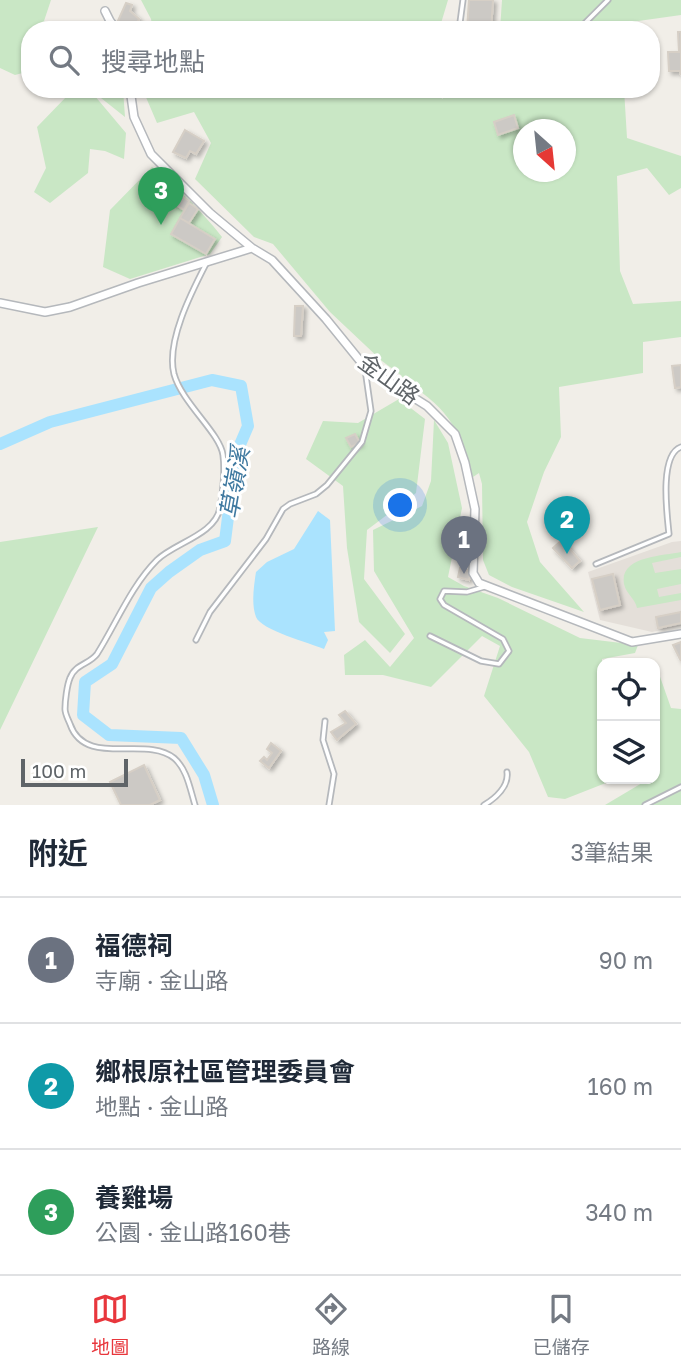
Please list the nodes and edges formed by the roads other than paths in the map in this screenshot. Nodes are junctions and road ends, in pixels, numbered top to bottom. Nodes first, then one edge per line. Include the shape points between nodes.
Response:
1 (463, 0) edge
2 (607, 0) edge
3 (105, 11) dead end
4 (110, 21) edge
5 (460, 21) edge
6 (587, 21) edge
7 (131, 98) edge
8 (252, 248) junction
9 (208, 261) junction
10 (0, 303) edge
11 (365, 367) junction
12 (681, 447) edge
13 (596, 564) dead end
14 (484, 587) junction
15 (681, 634) edge
16 (430, 636) dead end
17 (196, 640) dead end
18 (325, 721) dead end
19 (507, 772) dead end
20 (681, 787) edge
21 (195, 805) edge
22 (329, 805) edge
23 (484, 805) edge
24 (645, 805) edge

1 - 5 lane
2 - 6 lane
3 - 4 street
7 - 8 street, 金山路 via 134,117 151,154
8 - 9 street
8 - 11 street, 金山路 via 272,260
9 - 10 street via 70,307 45,312
9 - 21 lane via 187,300 175,337 174,373 184,397 223,453 220,509 206,530 158,559 141,579 94,658 77,667 70,678 65,710 73,733 88,744 103,749 155,750 173,757 185,772
11 - 14 street, 金山路 via 427,406 455,434 475,509 473,573
11 - 17 lane via 371,411 362,442 327,485 282,509 266,539 210,611
12 - 13 lane via 670,454 665,497 669,534
14 - 15 street via 632,642
14 - 16 lane via 444,591 440,598 444,605 503,639 509,651 499,664 481,661
18 - 22 lane via 323,740 334,774
19 - 23 lane via 503,788
20 - 24 lane

